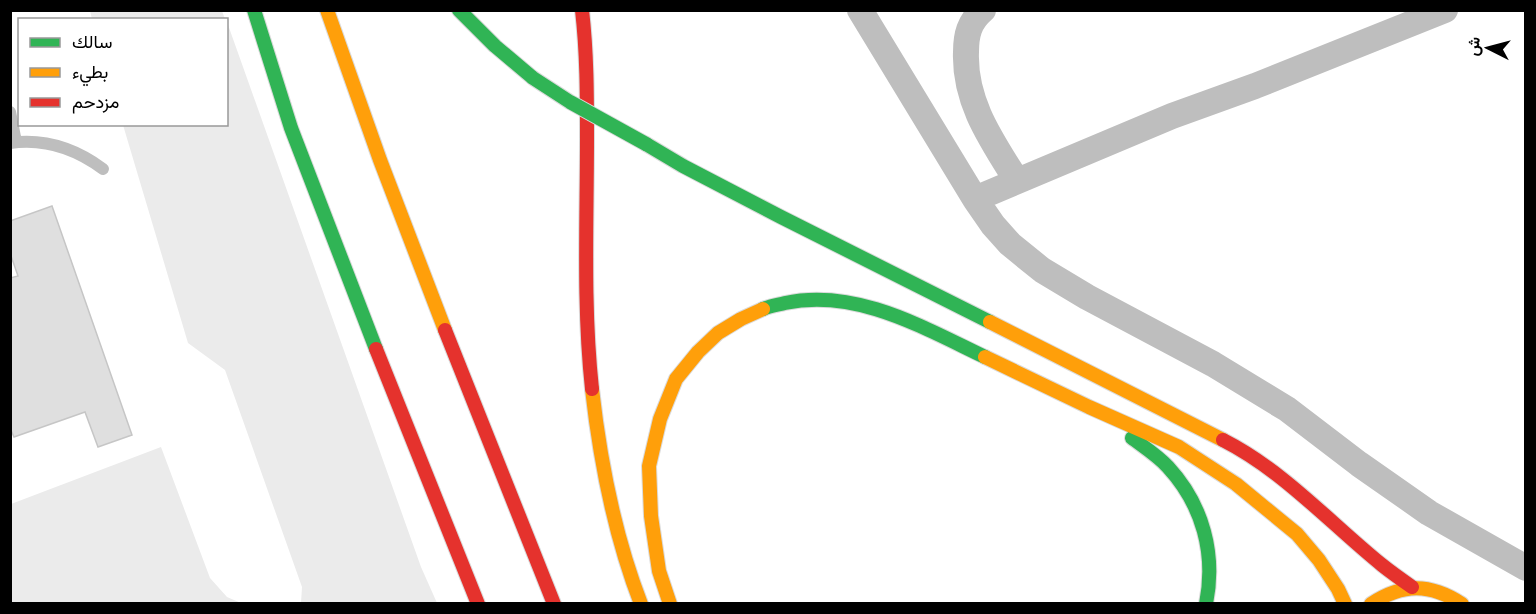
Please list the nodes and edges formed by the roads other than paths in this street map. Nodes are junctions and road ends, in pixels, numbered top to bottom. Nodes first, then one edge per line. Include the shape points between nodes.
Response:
1 (255, 10) edge
2 (327, 10) edge
3 (459, 10) edge
4 (582, 10) edge
5 (860, 10) edge
6 (983, 10) edge
7 (1445, 10) edge
8 (506, 39) dead end
9 (533, 78) junction
10 (10, 112) edge
11 (13, 142) edge
12 (103, 169) dead end
13 (1017, 181) junction
14 (975, 199) junction
15 (1089, 407) junction
16 (1526, 568) edge
17 (1413, 587) junction
18 (478, 603) edge
19 (554, 603) edge
20 (641, 603) edge
21 (670, 603) edge
22 (1206, 603) edge
23 (1345, 603) edge
24 (1371, 603) edge
25 (1462, 603) edge

1 - 18 highway via 291,128
2 - 19 highway via 360,108
3 - 9 highway
4 - 20 highway via 588,73 587,346 593,407 615,520
5 - 14 street
6 - 13 street via 967,34 969,89 982,123
7 - 13 street
8 - 9 highway
9 - 17 highway, bridge via 683,166 1240,449 1282,478 1383,566
10 - 11 lane
11 - 12 lane via 62,147
13 - 14 street
14 - 16 street via 1010,244 1042,270 1213,364 1277,404 1429,513
15 - 21 highway via 909,321 862,305 801,300 768,307 741,319 698,352 676,380 660,418 650,466 651,516 659,571
15 - 22 highway via 1148,450 1187,492 1209,552
15 - 23 highway via 1179,447 1236,484 1297,534 1319,560
17 - 24 highway via 1395,590
17 - 25 highway via 1445,593

